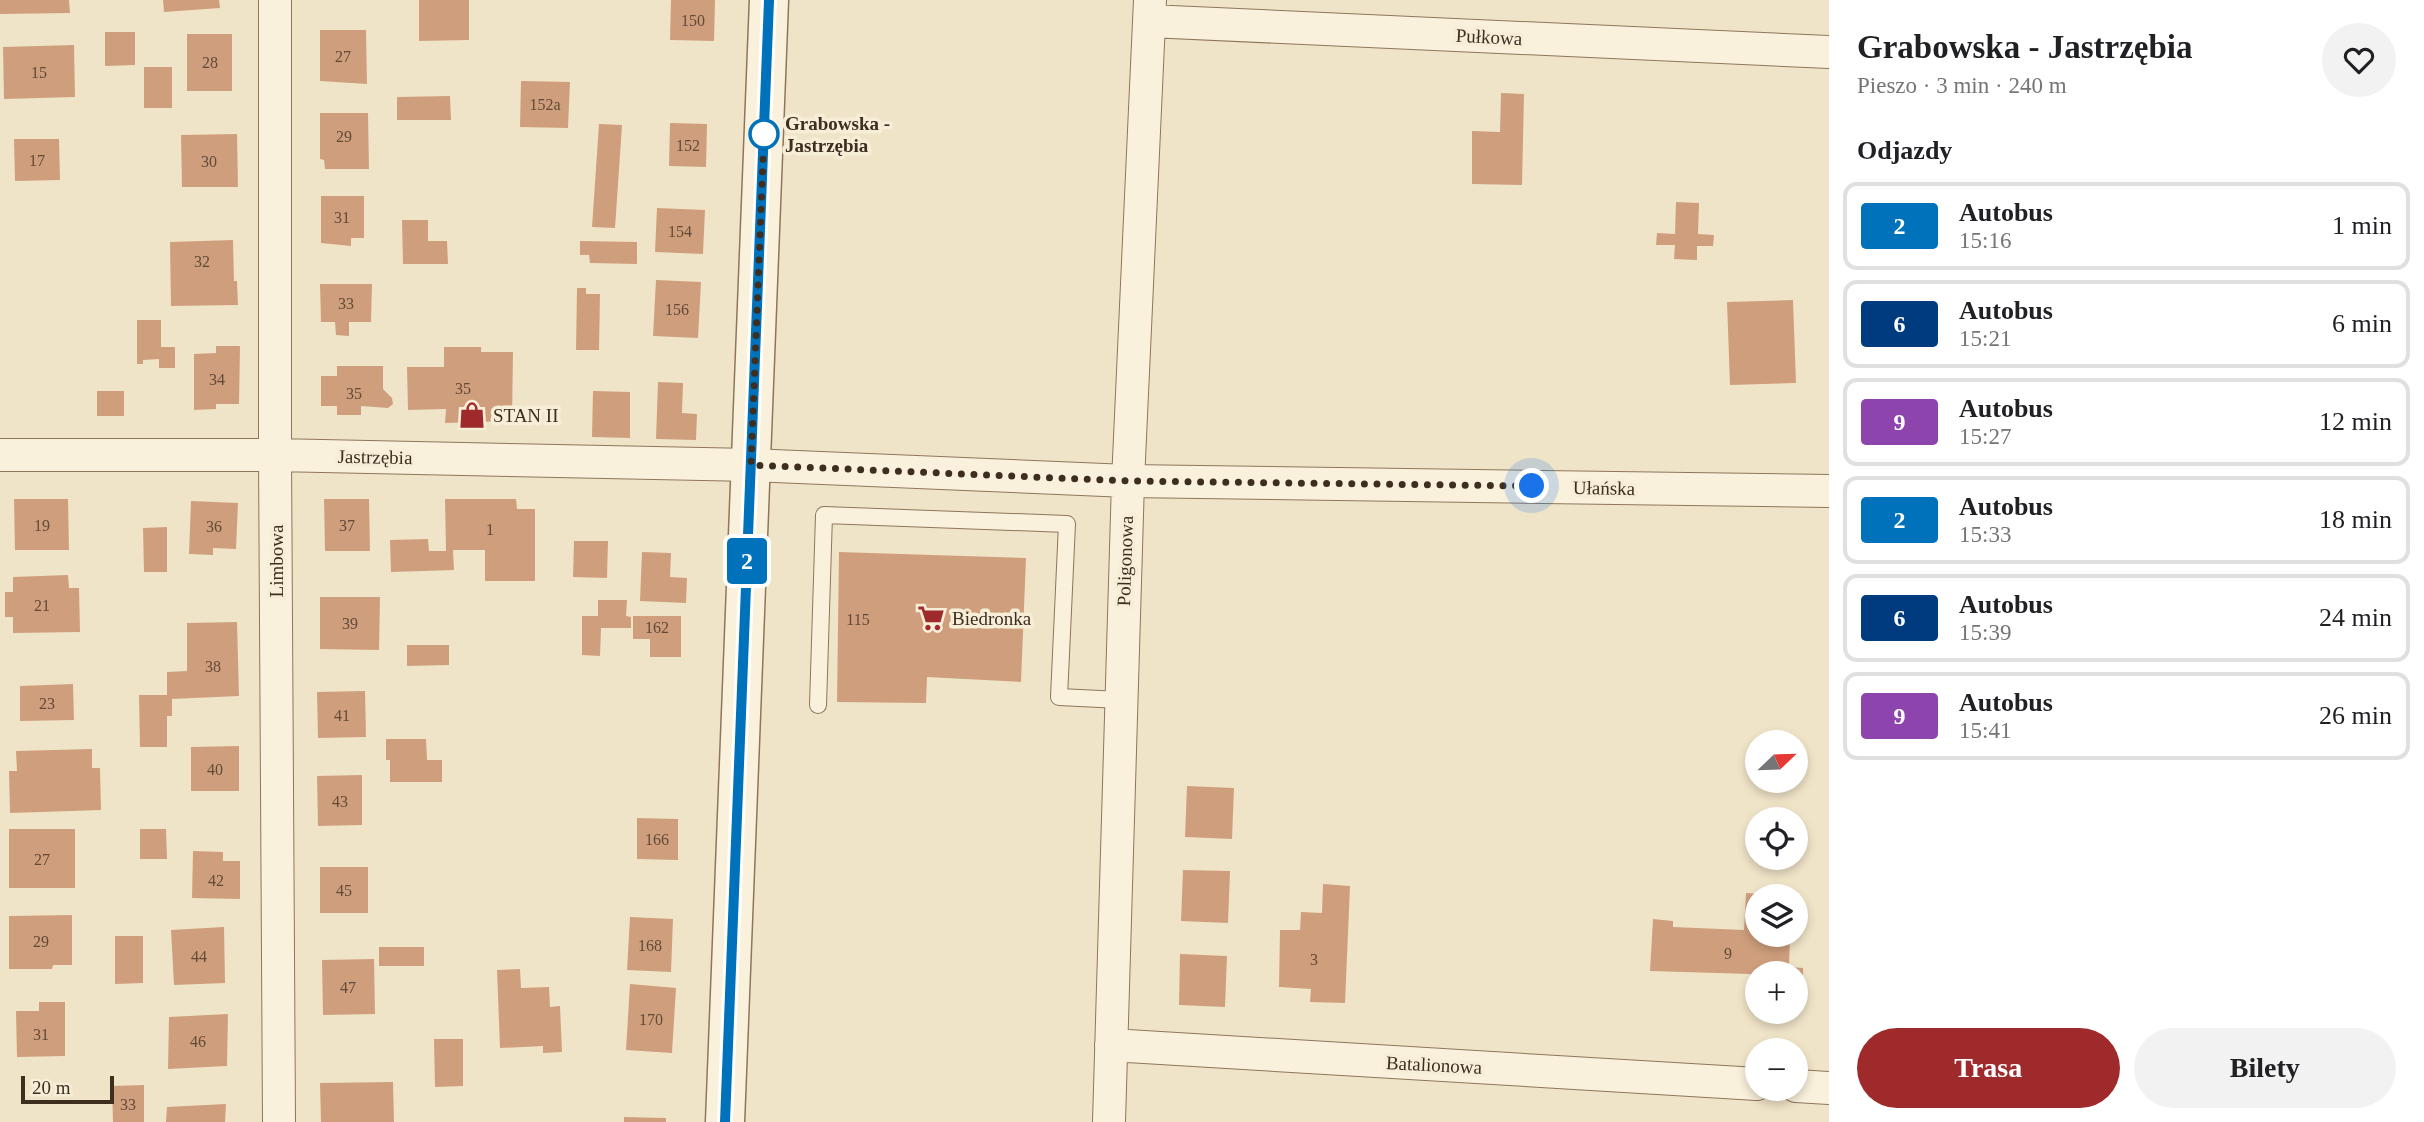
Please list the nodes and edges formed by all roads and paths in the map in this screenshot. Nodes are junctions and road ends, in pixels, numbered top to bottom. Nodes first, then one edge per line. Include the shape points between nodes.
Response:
1 (275, 0) edge
2 (769, 0) edge
3 (1150, 10) edge
4 (1829, 52) edge
5 (0, 455) edge
6 (275, 455) junction
7 (751, 465) junction
8 (1128, 481) junction
9 (1829, 491) edge
10 (1121, 700) junction
11 (818, 705) dead end
12 (1111, 1045) junction
13 (1745, 1083) edge
14 (1808, 1087) edge
15 (1829, 1088) edge
16 (279, 1122) edge
17 (725, 1122) edge
18 (1109, 1122) edge

1 - 6 street, Limbowa
2 - 7 street
3 - 4 street, Pułkowa
3 - 8 street, Poligonowa
5 - 6 street, Jastrzębia
6 - 7 street, Jastrzębia
6 - 16 street, Limbowa
7 - 8 street, Jastrzębia
7 - 17 street
8 - 9 street, Ułańska
8 - 10 street, Poligonowa
10 - 11 lane via 1059,697 1067,524 824,514
10 - 12 street, Poligonowa
12 - 13 street, Batalionowa
12 - 18 street, Poligonowa
14 - 15 street

